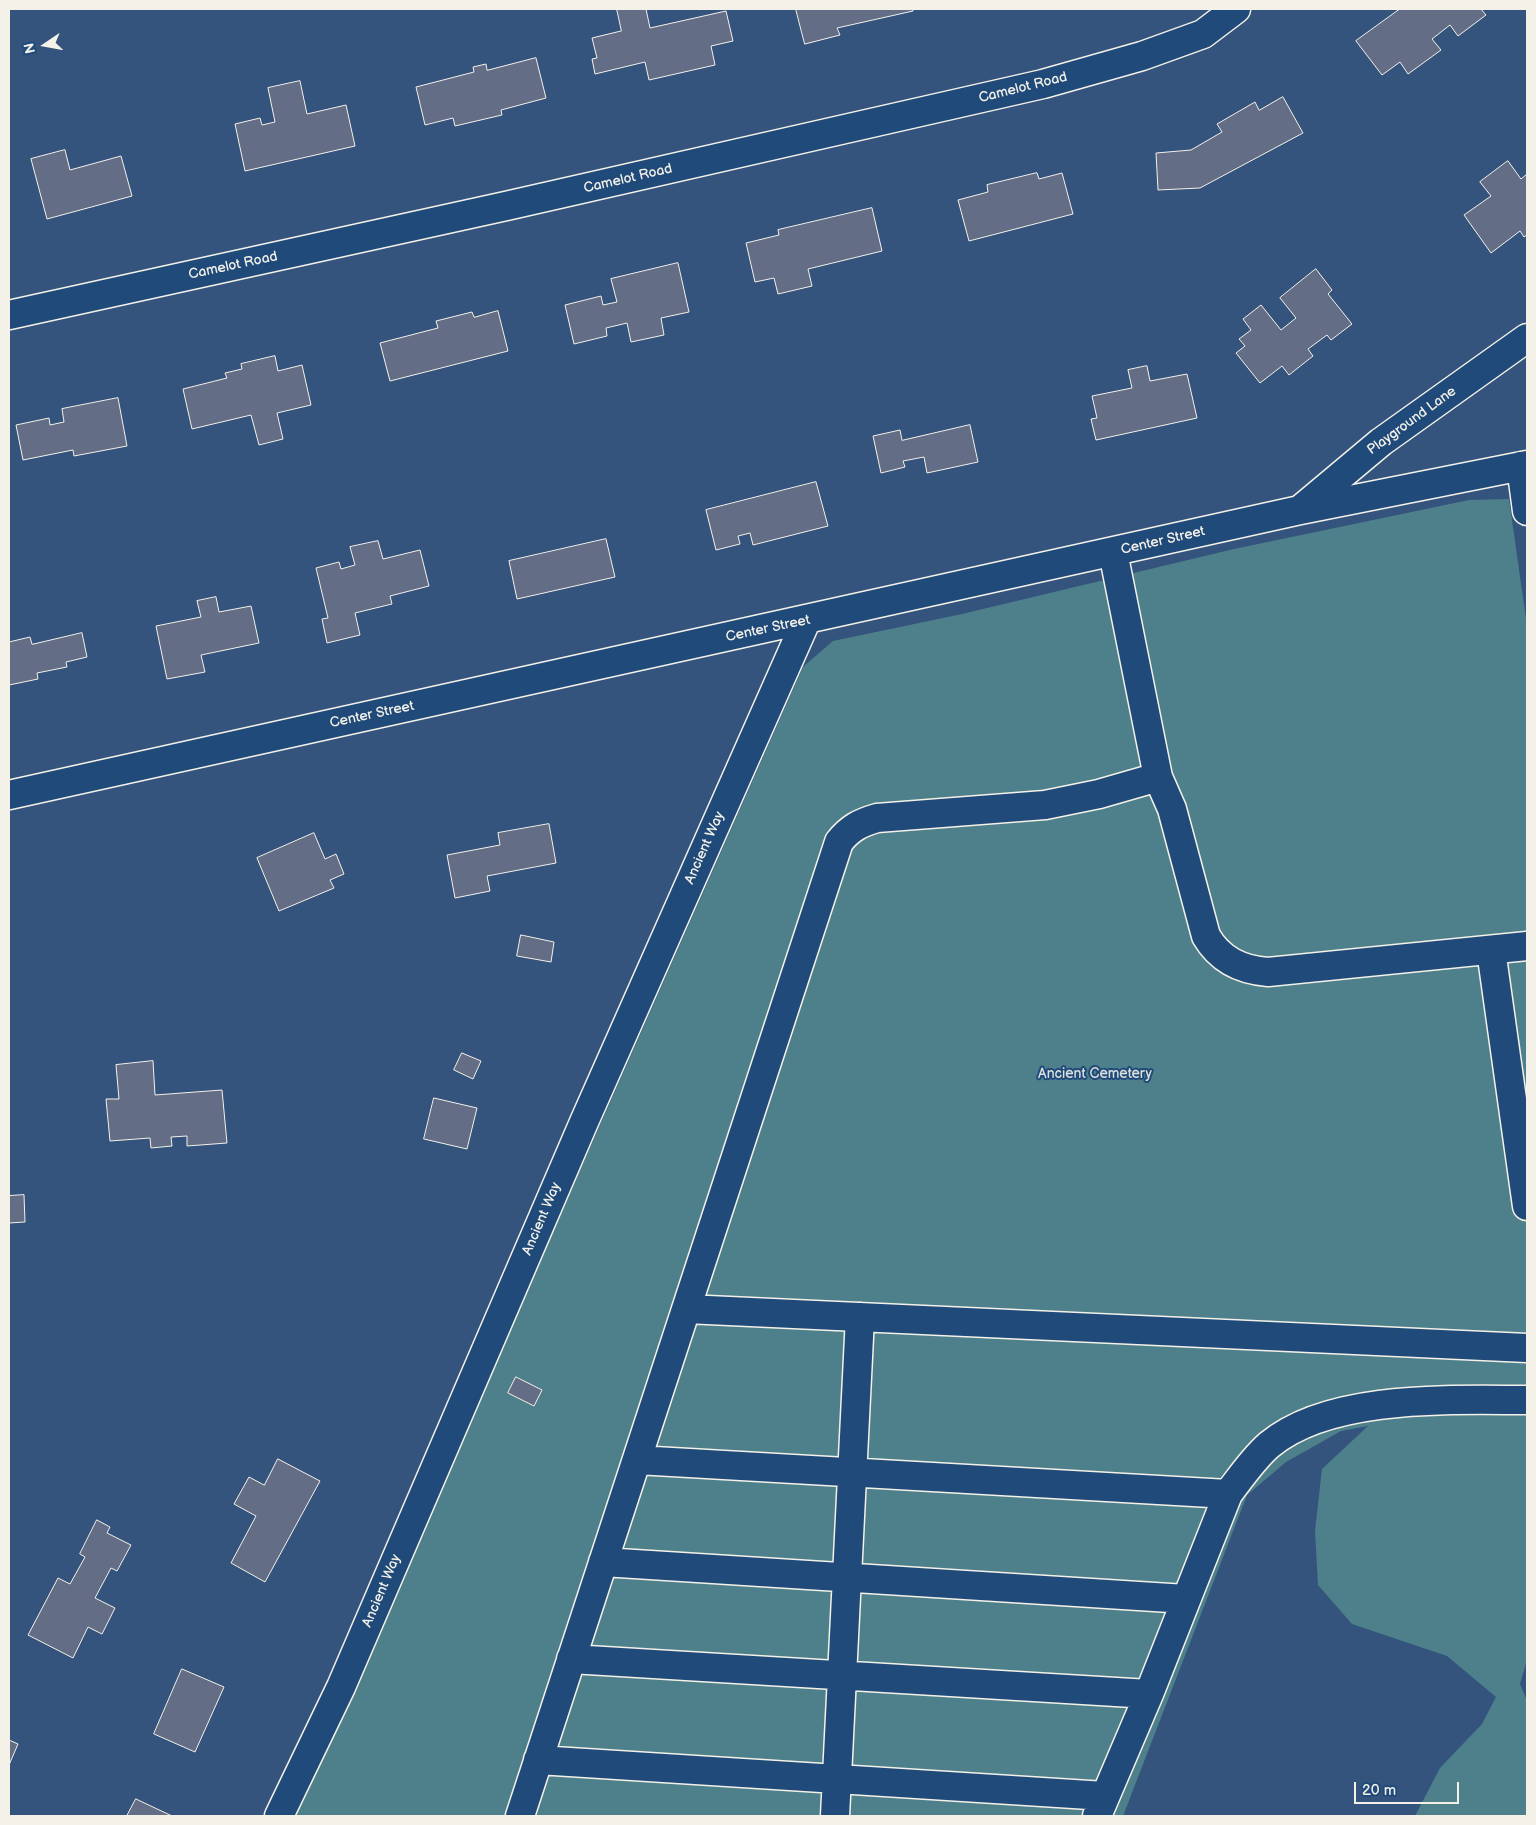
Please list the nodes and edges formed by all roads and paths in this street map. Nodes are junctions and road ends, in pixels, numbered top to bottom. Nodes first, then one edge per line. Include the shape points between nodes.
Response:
1 (1236, 9) edge
2 (9, 315) edge
3 (1527, 338) edge
4 (1524, 466) edge
5 (1300, 510) junction
6 (1527, 511) edge
7 (1113, 552) junction
8 (806, 620) junction
9 (1158, 777) junction
10 (9, 794) edge
11 (1527, 946) edge
12 (1491, 950) junction
13 (1527, 1206) edge
14 (686, 1309) junction
15 (860, 1317) junction
16 (1527, 1348) edge
17 (1527, 1400) edge
18 (637, 1460) junction
19 (852, 1473) junction
20 (1228, 1494) junction
21 (603, 1562) junction
22 (847, 1578) junction
23 (1186, 1599) junction
24 (571, 1659) junction
25 (842, 1676) junction
26 (1149, 1694) junction
27 (538, 1760) junction
28 (837, 1779) junction
29 (1101, 1806) edge
30 (278, 1816) edge
31 (520, 1816) edge
32 (835, 1816) edge

1 - 2 street, Camelot Road via 1203,34 1142,56 1043,84 496,209
3 - 5 street, Playground Lane via 1382,442
4 - 5 street, Center Street
4 - 6 street
5 - 7 street, Center Street
7 - 8 street, Center Street
7 - 9 street
8 - 10 street, Center Street
8 - 30 street, Ancient Way via 584,1122 340,1687
9 - 12 street via 1172,809 1206,936 1214,949 1237,966 1268,972
9 - 14 street via 1045,805 876,818 848,830 840,842
11 - 12 street
12 - 13 street
14 - 15 street
14 - 18 street
15 - 16 street
15 - 19 street
17 - 20 street via 1382,1405 1340,1412 1295,1429 1271,1444 1251,1463
18 - 19 street
18 - 21 street
19 - 20 street
19 - 22 street
20 - 23 street
21 - 22 street
21 - 24 street
22 - 23 street
22 - 25 street
23 - 26 street
24 - 25 street
24 - 27 street
25 - 26 street
25 - 28 street
26 - 29 street
27 - 28 street
27 - 31 street
28 - 29 street
28 - 32 street

